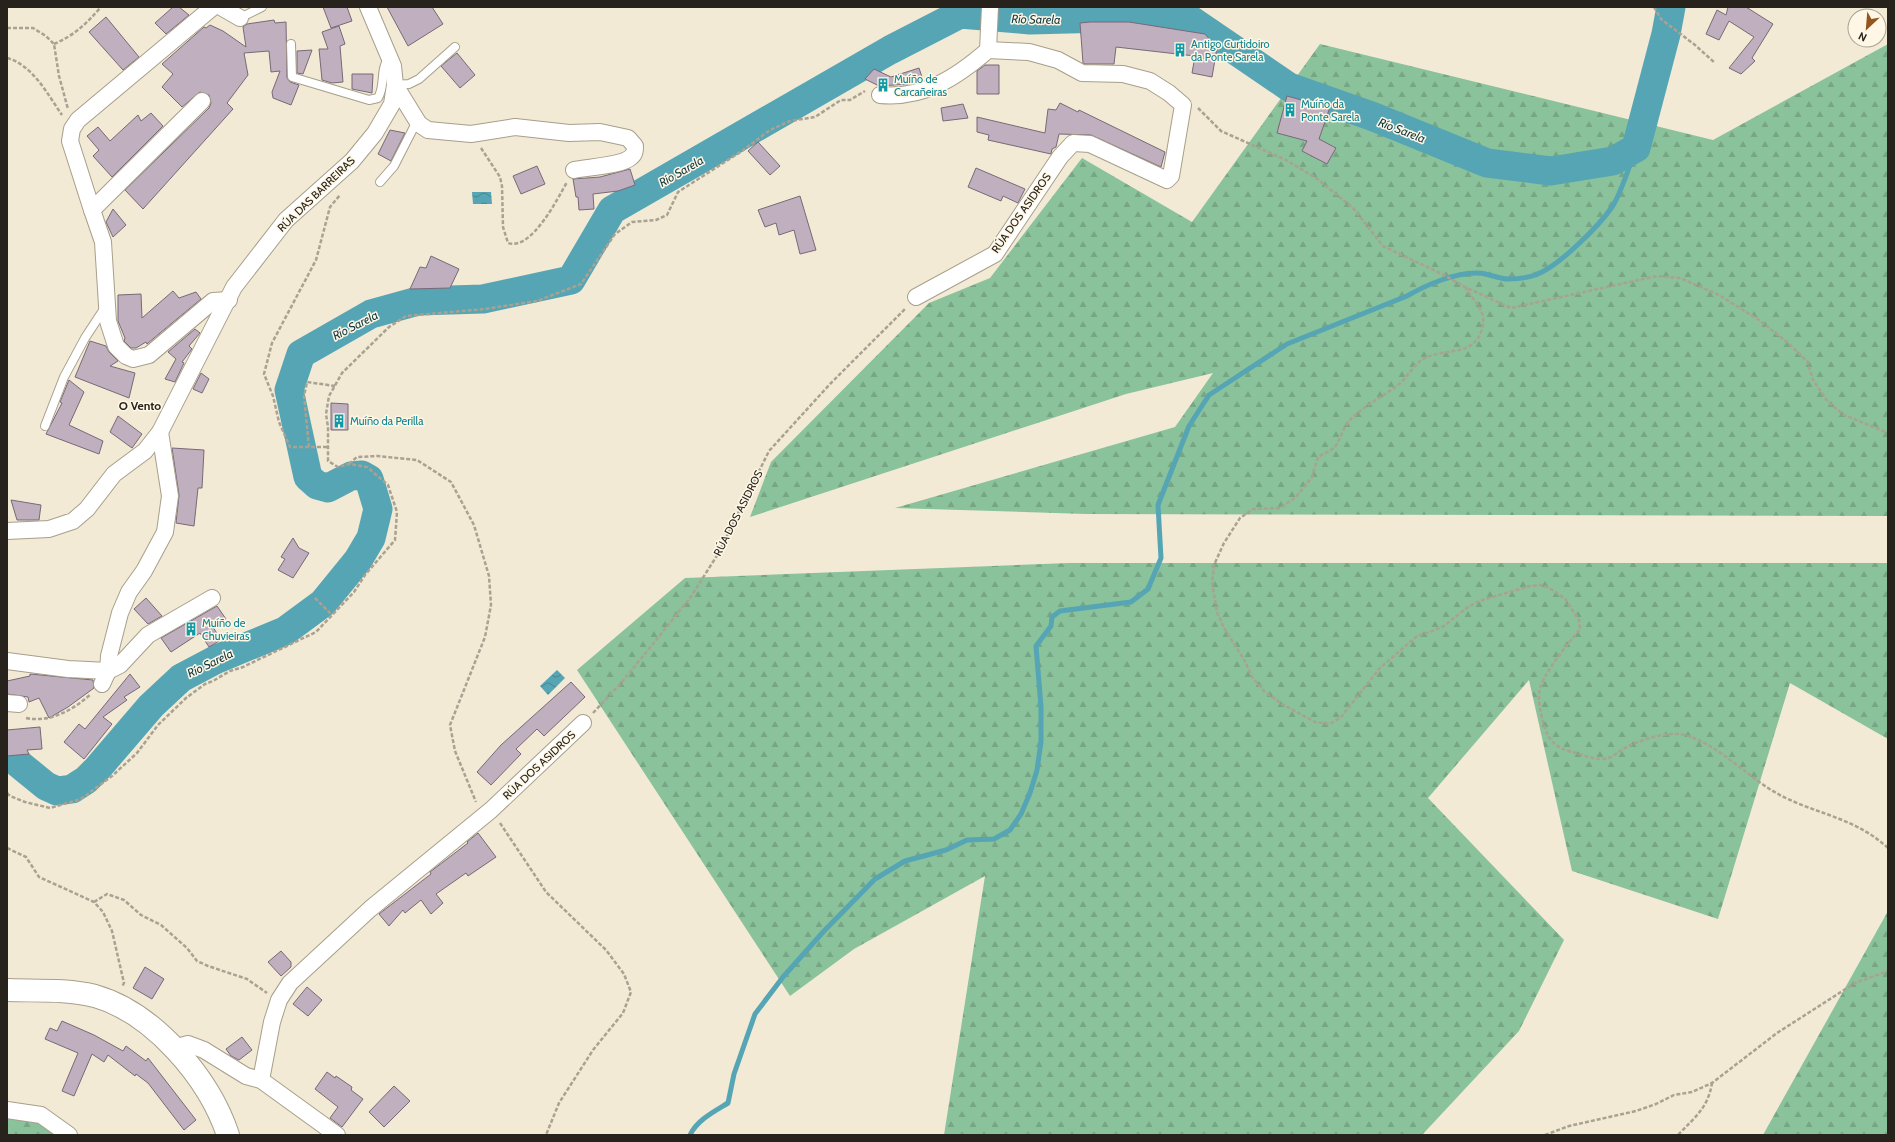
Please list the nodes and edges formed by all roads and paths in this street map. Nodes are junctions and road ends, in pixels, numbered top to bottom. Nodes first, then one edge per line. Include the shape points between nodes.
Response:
1 (101, 7) edge
2 (213, 7) edge
3 (221, 7) edge
4 (262, 7) edge
5 (368, 7) edge
6 (990, 7) edge
7 (1655, 8) edge
8 (240, 18) joint
9 (7, 28) edge
10 (54, 44) junction
11 (291, 44) dead end
12 (455, 47) dead end
13 (988, 47) junction
14 (390, 57) junction
15 (7, 58) edge
16 (1714, 63) dead end
17 (395, 85) junction
18 (880, 95) joint
19 (202, 101) dead end
20 (1196, 106) dead end
21 (417, 121) junction
22 (72, 129) junction
23 (471, 134) junction
24 (574, 170) joint
25 (380, 182) dead end
26 (341, 194) dead end
27 (92, 210) junction
28 (1465, 287) junction
29 (916, 297) joint
30 (228, 300) junction
31 (106, 306) junction
32 (335, 386) junction
33 (46, 426) dead end
34 (160, 432) junction
35 (1888, 433) edge
36 (327, 446) junction
37 (308, 447) junction
38 (349, 464) junction
39 (7, 531) edge
40 (212, 598) dead end
41 (315, 598) dead end
42 (332, 614) junction
43 (7, 661) edge
44 (105, 678) junction
45 (13, 704) edge
46 (583, 723) joint
47 (7, 793) edge
48 (487, 814) junction
49 (7, 848) edge
50 (1888, 848) edge
51 (94, 902) junction
52 (1888, 971) edge
53 (7, 990) edge
54 (279, 1000) junction
55 (116, 1004) junction
56 (174, 1048) junction
57 (261, 1080) junction
58 (1712, 1082) junction
59 (7, 1110) edge
60 (69, 1135) edge
61 (228, 1135) edge
62 (337, 1135) edge
63 (546, 1135) edge
64 (1545, 1135) edge
65 (1678, 1135) edge

1 - 10 path via 69,38
2 - 22 street via 78,120
3 - 8 street
4 - 8 lane
5 - 14 street
6 - 13 street
7 - 16 path via 1661,18
9 - 10 path via 33,28
10 - 22 path
11 - 14 lane via 292,77 369,100 378,98 381,93 385,63
12 - 17 lane via 419,79 409,84
13 - 18 street via 953,78 936,86 891,96
13 - 29 street, RÚA DOS ASIDROS via 1029,52 1058,60 1082,73 1123,74 1150,81 1169,93 1183,105 1171,176 1167,180 1090,144 1073,143 1060,157 995,254
14 - 17 street
15 - 22 path via 26,67
17 - 21 street
17 - 30 street, RÚA DAS BARREIRAS via 392,104 375,133 352,161 286,220 234,287
18 - 32 path via 867,89 850,100 841,100 815,117 790,121 770,130 678,192 667,215 656,220 632,222 615,234 581,284 537,301 485,309 406,316 383,332 342,373
19 - 27 street
20 - 28 path via 1221,131 1286,160 1316,178 1353,208 1383,246
21 - 23 street via 428,130
21 - 25 lane via 394,166
22 - 27 street via 70,141
23 - 24 path via 500,177 503,227 508,243 517,245 527,240
23 - 24 street via 515,127 569,133 600,132 628,138 635,146 635,152 630,158 620,162
26 - 37 path via 330,207 316,260 272,343 264,374 290,447
27 - 31 street via 103,242
28 - 35 path via 1511,308 1657,276 1680,278 1719,295 1759,320 1807,361 1813,380 1828,402 1844,415
28 - 50 path via 1481,307 1484,318 1481,333 1469,348 1424,359 1398,385 1360,410 1348,422 1334,447 1318,457 1312,477 1296,497 1280,508 1254,509 1240,518 1224,543 1214,565 1212,583 1217,612 1252,677 1264,691 1282,704 1316,722 1330,724 1341,718 1380,668 1417,636 1444,626 1479,600 1543,585 1565,598 1580,624 1580,629 1557,658 1539,694 1547,736 1556,745 1567,751 1607,759 1641,740 1678,734 1709,744 1768,788 1795,803 1842,818 1860,827
29 - 46 path, RÚA DOS ASIDROS via 830,384 769,451 718,554 690,598 622,682
30 - 31 street via 213,301 149,355 133,359 116,346
30 - 34 street, RÚA DAS BARREIRAS
31 - 33 lane via 64,377
32 - 36 path via 329,396 326,414
32 - 37 path via 308,382 304,396
34 - 39 street, RÚA DAS BARREIRAS via 145,451 114,474 87,509 73,522 49,529
34 - 44 street via 170,496 165,532 144,571 129,592 120,613
36 - 37 path
36 - 38 path via 328,461 338,467
38 - 42 path via 367,467 388,485 397,512 395,540 354,592
38 - 48 path via 357,457 417,460 451,482 474,525 489,576 491,605 485,637 450,725 455,751
40 - 44 street via 148,635
41 - 42 path
42 - 47 path via 316,632 230,671 186,698 158,725 137,753 81,799 50,808 25,802
43 - 44 street via 68,669
44 - 45 path via 84,701 56,717 34,720 24,718
46 - 48 street, RÚA DOS ASIDROS
48 - 54 street, RÚA DOS ASIDROS via 370,909 290,983
48 - 63 path via 546,892 606,950 624,974 631,992 623,1013 593,1050 559,1103
49 - 51 path via 26,857 39,877
51 - 54 path via 107,894 124,900 141,915 161,925 187,948 197,961 247,978
51 - 55 path via 103,912 112,931 124,983
52 - 58 path via 1855,983 1777,1033
53 - 55 street via 77,993
54 - 57 street, RÚA DOS ASIDROS
55 - 56 street via 135,1014
56 - 57 street via 188,1044 204,1050 246,1076
56 - 61 street via 197,1076 214,1104
57 - 62 street
58 - 64 path via 1692,1092 1636,1111 1569,1126
58 - 65 path via 1704,1108
59 - 60 street via 42,1115

